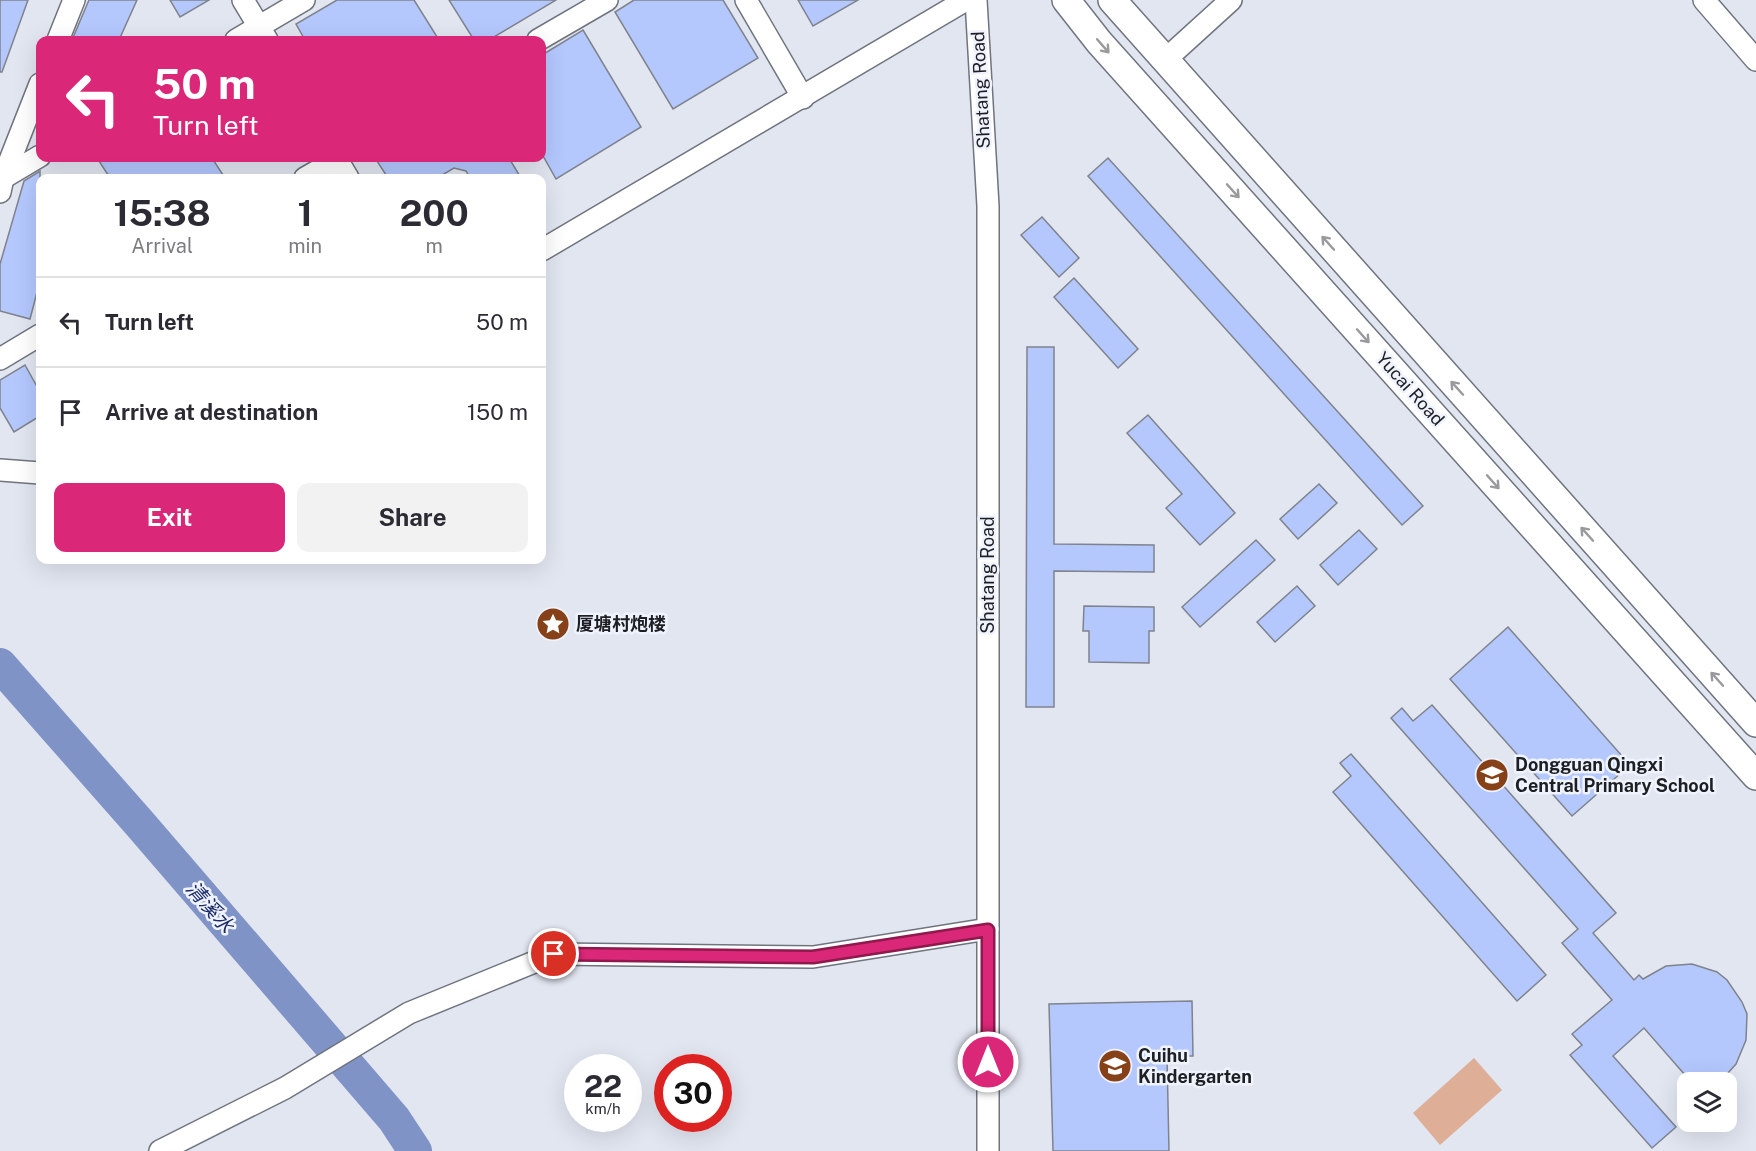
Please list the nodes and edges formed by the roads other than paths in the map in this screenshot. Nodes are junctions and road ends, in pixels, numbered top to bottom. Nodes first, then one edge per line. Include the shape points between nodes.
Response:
1 (74, 0) edge
2 (243, 0) edge
3 (304, 0) edge
4 (607, 0) edge
5 (746, 0) edge
6 (966, 0) edge
7 (976, 0) edge
8 (1066, 0) edge
9 (1112, 0) edge
10 (1231, 0) edge
11 (1704, 0) edge
12 (263, 34) edge
13 (60, 36) edge
14 (545, 36) edge
15 (1165, 60) junction
16 (1756, 60) edge
17 (36, 95) edge
18 (803, 98) junction
19 (36, 159) edge
20 (331, 162) edge
21 (312, 174) edge
22 (2, 185) edge
23 (546, 248) edge
24 (36, 337) edge
25 (0, 359) edge
26 (0, 470) edge
27 (36, 473) edge
28 (1756, 723) edge
29 (1756, 776) edge
30 (988, 930) junction
31 (160, 1151) edge
32 (988, 1151) edge

1 - 13 street
2 - 12 street
3 - 12 street
4 - 14 street
5 - 18 street
6 - 18 street
7 - 30 street, Shatang Road via 987,206
8 -> 29 main road, Yucai Road via 1099,42
9 - 15 main road, Yucai Road
10 - 15 street
11 - 16 street
28 -> 15 main road, Yucai Road
17 - 22 street
18 - 23 street
19 - 22 street
20 - 21 street
24 - 25 street
26 - 27 street
30 - 31 street via 813,957 554,954 409,1013 285,1088
30 - 32 street, Shatang Road

